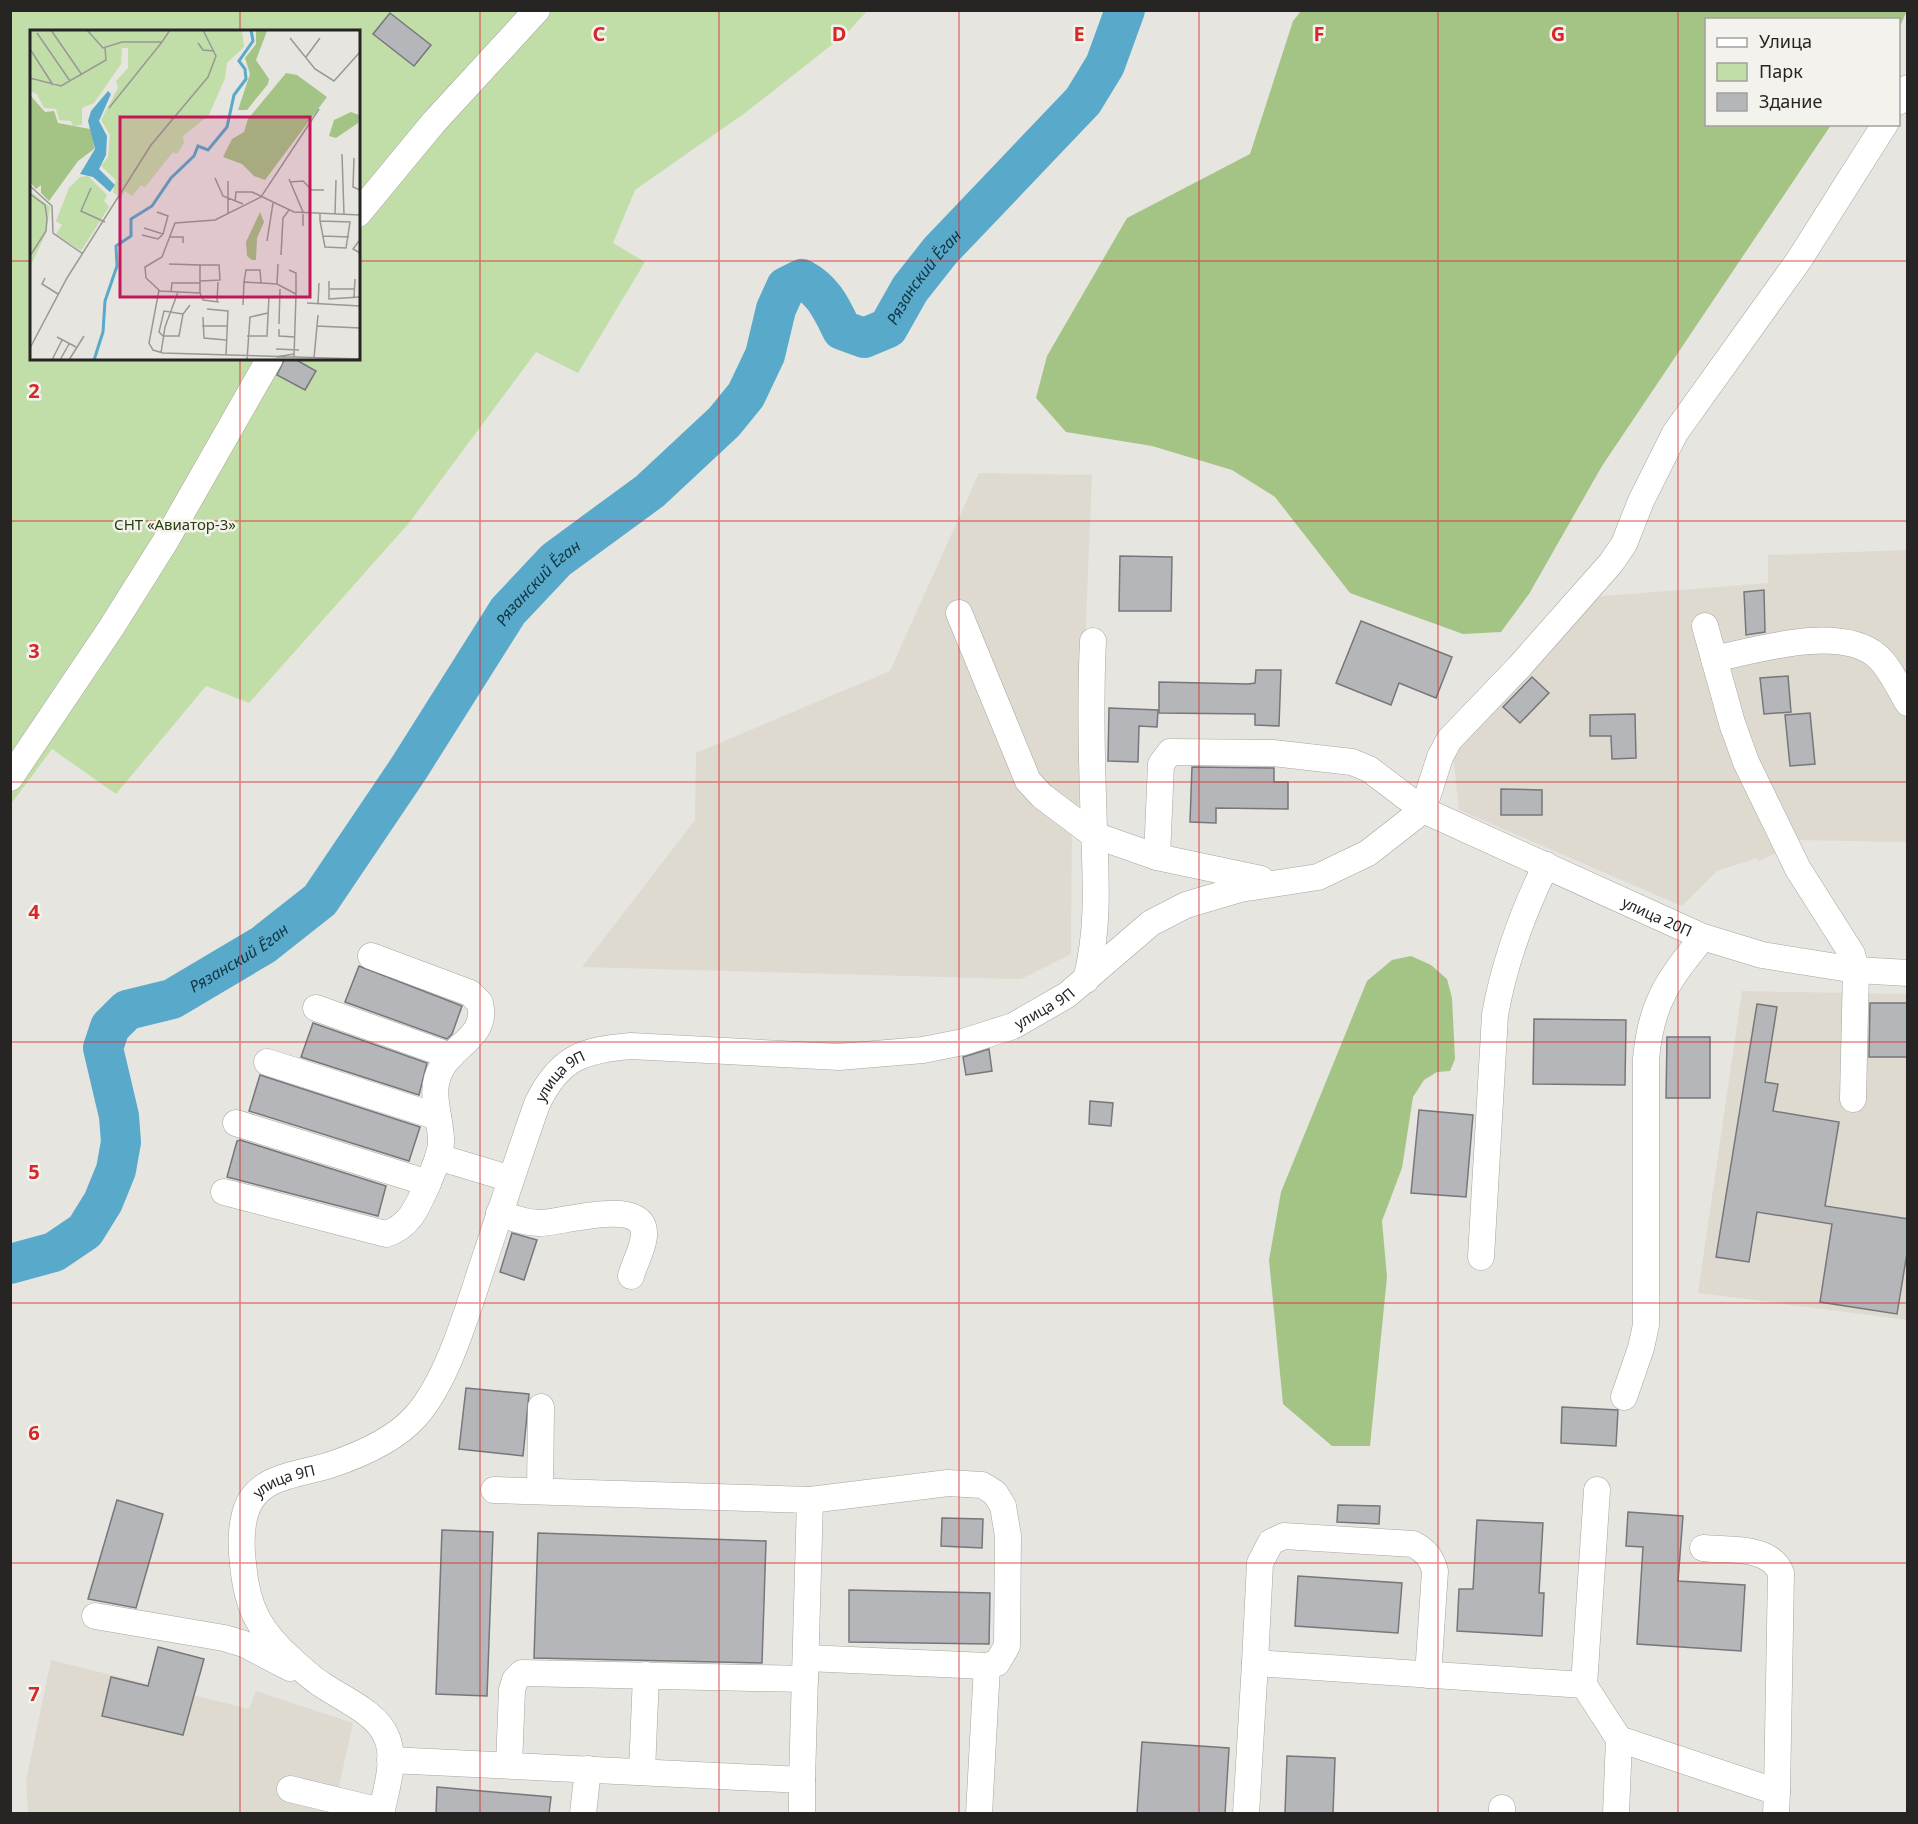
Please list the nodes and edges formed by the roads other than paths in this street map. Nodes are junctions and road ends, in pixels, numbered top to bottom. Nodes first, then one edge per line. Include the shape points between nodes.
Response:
1 (537, 10) edge
2 (1883, 126) edge
3 (360, 212) edge
4 (269, 360) edge
5 (959, 613) dead end
6 (1705, 626) dead end
7 (1093, 641) dead end
8 (1714, 659) junction
9 (1908, 703) edge
10 (10, 778) edge
11 (1423, 810) junction
12 (1094, 835) junction
13 (1157, 856) junction
14 (1546, 865) junction
15 (1289, 883) junction
16 (1704, 937) junction
17 (371, 956) dead end
18 (1856, 970) junction
19 (1908, 973) edge
20 (1086, 981) junction
21 (316, 1008) dead end
22 (451, 1056) junction
23 (267, 1062) dead end
24 (1853, 1099) dead end
25 (438, 1118) junction
26 (236, 1123) dead end
27 (438, 1157) junction
28 (511, 1179) junction
29 (428, 1183) junction
30 (224, 1192) dead end
31 (499, 1214) junction
32 (1481, 1257) dead end
33 (631, 1276) dead end
34 (1623, 1397) dead end
35 (541, 1407) dead end
36 (494, 1490) dead end
37 (1597, 1490) dead end
38 (540, 1491) junction
39 (810, 1500) junction
40 (1703, 1548) dead end
41 (95, 1616) dead end
42 (1255, 1663) junction
43 (987, 1666) junction
44 (805, 1669) junction
45 (646, 1675) junction
46 (1428, 1675) junction
47 (318, 1683) junction
48 (1584, 1685) junction
49 (1619, 1739) junction
50 (390, 1760) junction
51 (509, 1765) junction
52 (588, 1769) junction
53 (642, 1772) junction
54 (802, 1780) junction
55 (290, 1789) dead end
56 (1776, 1803) edge
57 (381, 1812) edge
58 (583, 1814) edge
59 (801, 1814) edge
60 (979, 1814) edge
61 (1246, 1814) edge
62 (1616, 1814) edge

1 - 3 street via 434,122
2 - 11 street via 1799,260 1676,433 1649,482 1624,544 1520,666 1449,740
4 - 10 street via 165,542
5 - 12 street via 1028,781
6 - 8 street
7 - 12 street
8 - 9 street via 1787,643 1844,643 1877,656
8 - 18 street via 1746,762 1798,869 1844,940
11 - 13 street, улица 20П via 1369,769 1352,762 1273,753 1179,750 1164,756 1161,764
11 - 14 street, улица 20П
11 - 15 street, улица 9П via 1368,853 1318,877
12 - 13 street
12 - 20 street via 1095,941
13 - 15 street via 1232,875
14 - 16 street, улица 20П
14 - 32 street via 1525,912 1494,1015
15 - 20 street, улица 9П via 1240,889 1186,905 1151,923
16 - 18 street, улица 20П via 1762,955
16 - 34 street via 1669,979 1651,1024 1646,1059 1646,1326
17 - 22 street via 476,997 482,1008 477,1029
18 - 19 street, улица 20П
18 - 24 street
20 - 28 street, улица 9П via 1013,1026 923,1050 839,1057 658,1047 599,1049 573,1058 545,1088
21 - 22 street
22 - 25 street via 442,1066 434,1093
23 - 25 street
25 - 27 street
26 - 29 street
27 - 28 street
27 - 29 street
28 - 31 street, улица 9П
29 - 30 street via 408,1222 386,1234
31 - 33 street via 536,1223 606,1214 633,1216 644,1233
31 - 47 street, улица 9П via 456,1342 417,1416 397,1433 369,1448 330,1465 274,1480 255,1493 245,1513 241,1547 251,1608 261,1628
35 - 38 street
36 - 38 street
37 - 48 street
38 - 39 street
39 - 43 street via 948,1483 982,1485 995,1493 1003,1506 1008,1536 1007,1646 997,1663
39 - 44 street
40 - 56 street via 1760,1553 1770,1557 1781,1573
41 - 47 street via 244,1644
42 - 46 street
42 - 46 street via 1260,1563 1271,1542 1284,1536 1413,1544 1425,1550 1435,1571
42 - 61 street
43 - 44 street
43 - 60 street
44 - 45 street
44 - 54 street
45 - 51 street via 522,1673 512,1690
45 - 53 street
46 - 48 street
47 - 50 street, улица 9П via 376,1722 386,1735
48 - 49 street
49 - 56 street
49 - 62 street
50 - 51 street
50 - 57 street, улица 9П
51 - 52 street
52 - 53 street
52 - 58 street
53 - 54 street
54 - 59 street
55 - 57 street

